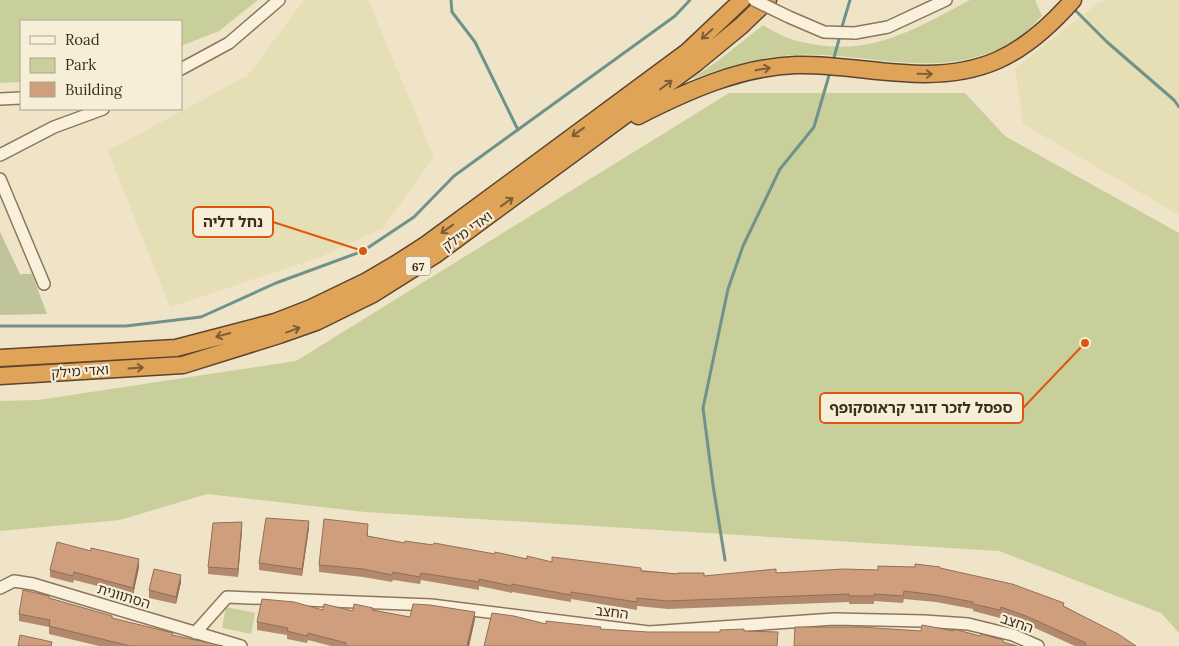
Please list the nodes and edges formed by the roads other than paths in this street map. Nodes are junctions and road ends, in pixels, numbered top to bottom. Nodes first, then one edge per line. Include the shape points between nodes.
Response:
1 (279, 0) edge
2 (742, 0) edge
3 (754, 0) edge
4 (768, 0) edge
5 (946, 0) edge
6 (1073, 0) edge
7 (182, 68) edge
8 (20, 98) edge
9 (0, 99) edge
10 (100, 110) edge
11 (0, 155) edge
12 (561, 162) junction
13 (0, 179) edge
14 (44, 284) dead end
15 (0, 358) edge
16 (0, 376) edge
17 (0, 588) edge
18 (196, 633) junction
19 (241, 646) edge
20 (1038, 646) edge

1 - 7 street via 230,43
2 -> 15 highway, ואדי מילק / 67 via 687,52 427,244 339,295 274,322 176,348
3 - 5 street, bridge via 824,32 855,33 888,27
12 -> 4 highway, ואדי מילק / 67 via 696,63
12 -> 6 highway via 637,116 705,85 749,71 796,65 930,74 952,73 988,64 1035,38
8 - 9 street
10 - 11 street via 54,127
16 -> 12 highway, ואדי מילק / 67 via 183,365 316,322 404,276
13 - 14 street
17 - 18 street, הסתוונית via 14,581 33,584
18 - 19 street, הסתוונית
18 - 20 street, החצב via 227,597 431,605 649,632 834,620 968,624

